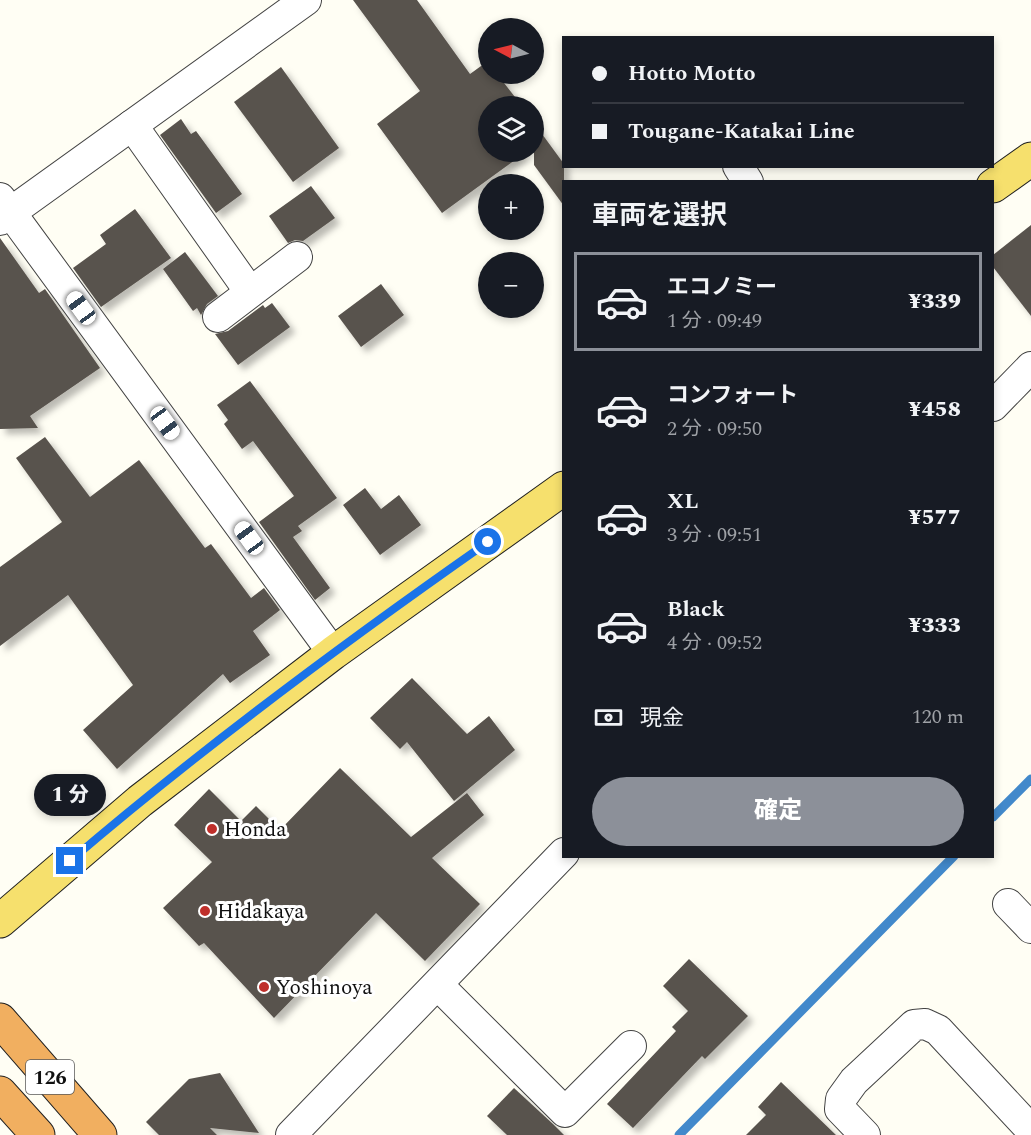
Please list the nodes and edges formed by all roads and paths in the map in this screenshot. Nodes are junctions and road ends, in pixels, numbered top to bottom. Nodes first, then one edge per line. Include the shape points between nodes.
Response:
1 (306, 0) edge
2 (132, 125) junction
3 (1031, 159) edge
4 (994, 185) edge
5 (4, 210) edge
6 (297, 257) dead end
7 (250, 292) junction
8 (218, 317) dead end
9 (1031, 367) edge
10 (994, 405) edge
11 (562, 489) edge
12 (333, 653) junction
13 (562, 855) edge
14 (1008, 904) dead end
15 (0, 921) edge
16 (1031, 928) edge
17 (438, 985) junction
18 (0, 1020) edge
19 (631, 1046) dead end
20 (0, 1093) edge
21 (1031, 1130) edge
22 (38, 1135) edge
23 (100, 1135) edge
24 (291, 1135) edge
25 (865, 1135) edge

1 - 2 street
2 - 5 street
2 - 7 street
3 - 4 main road
5 - 12 street
6 - 7 street
7 - 8 street
9 - 10 street
11 - 12 main road
12 - 15 main road via 140,801
13 - 17 street
14 - 16 street
17 - 19 street via 565,1112
17 - 24 street
18 - 23 highway, 126
20 - 22 highway, 126
21 - 25 street via 938,1030 925,1024 914,1025 854,1081 841,1099 840,1109

